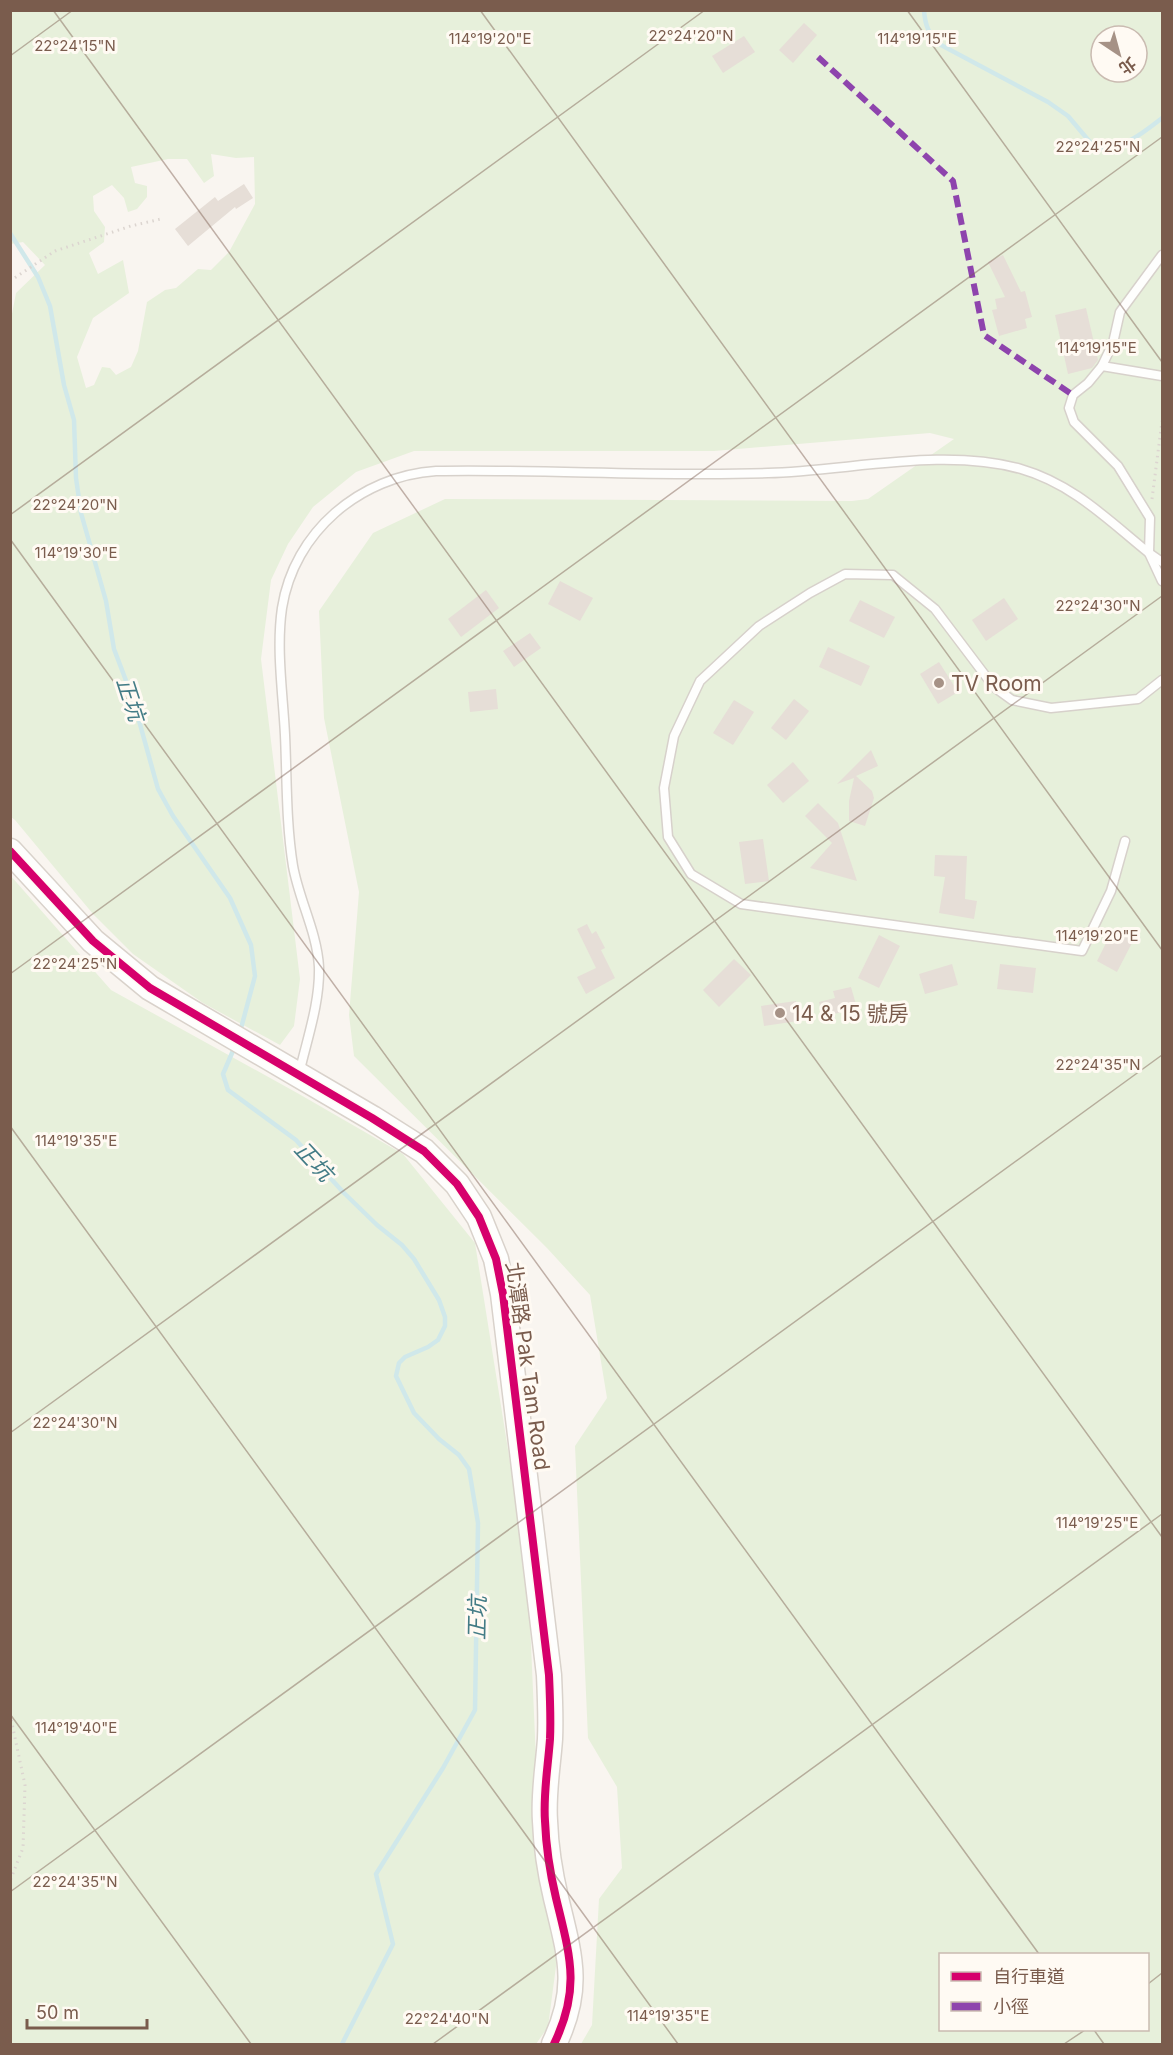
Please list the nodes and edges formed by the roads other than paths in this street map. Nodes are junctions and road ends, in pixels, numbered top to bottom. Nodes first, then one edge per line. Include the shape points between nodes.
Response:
1 (1162, 255) edge
2 (1102, 366) junction
3 (1162, 376) edge
4 (1149, 553) junction
5 (1162, 562) edge
6 (1162, 581) edge
7 (1162, 680) edge
8 (1125, 841) dead end
9 (10, 851) edge
10 (299, 1074) junction
11 (554, 2044) edge

1 - 2 lane via 1120,312 1113,344
2 - 3 lane
2 - 4 lane via 1073,395 1069,408 1074,422 1118,466 1150,518
4 - 5 lane
4 - 6 lane
4 - 10 lane via 1073,491 1020,469 972,461 746,474 436,471 401,476 363,492 328,520 305,547 290,576 281,621 292,854 319,969 317,997
7 - 8 lane via 1138,699 1051,708 1012,700 994,687 934,609 893,575 845,574 759,626 700,681 674,736 664,788 669,837 691,874 741,904 1082,951 1111,891
9 - 10 street, 北潭路 Pak Tam Road via 93,941 150,988
10 - 11 street, 北潭路 Pak Tam Road via 424,1150 466,1197 483,1225 496,1259 507,1320 549,1683 546,1840 571,1970 569,2005

